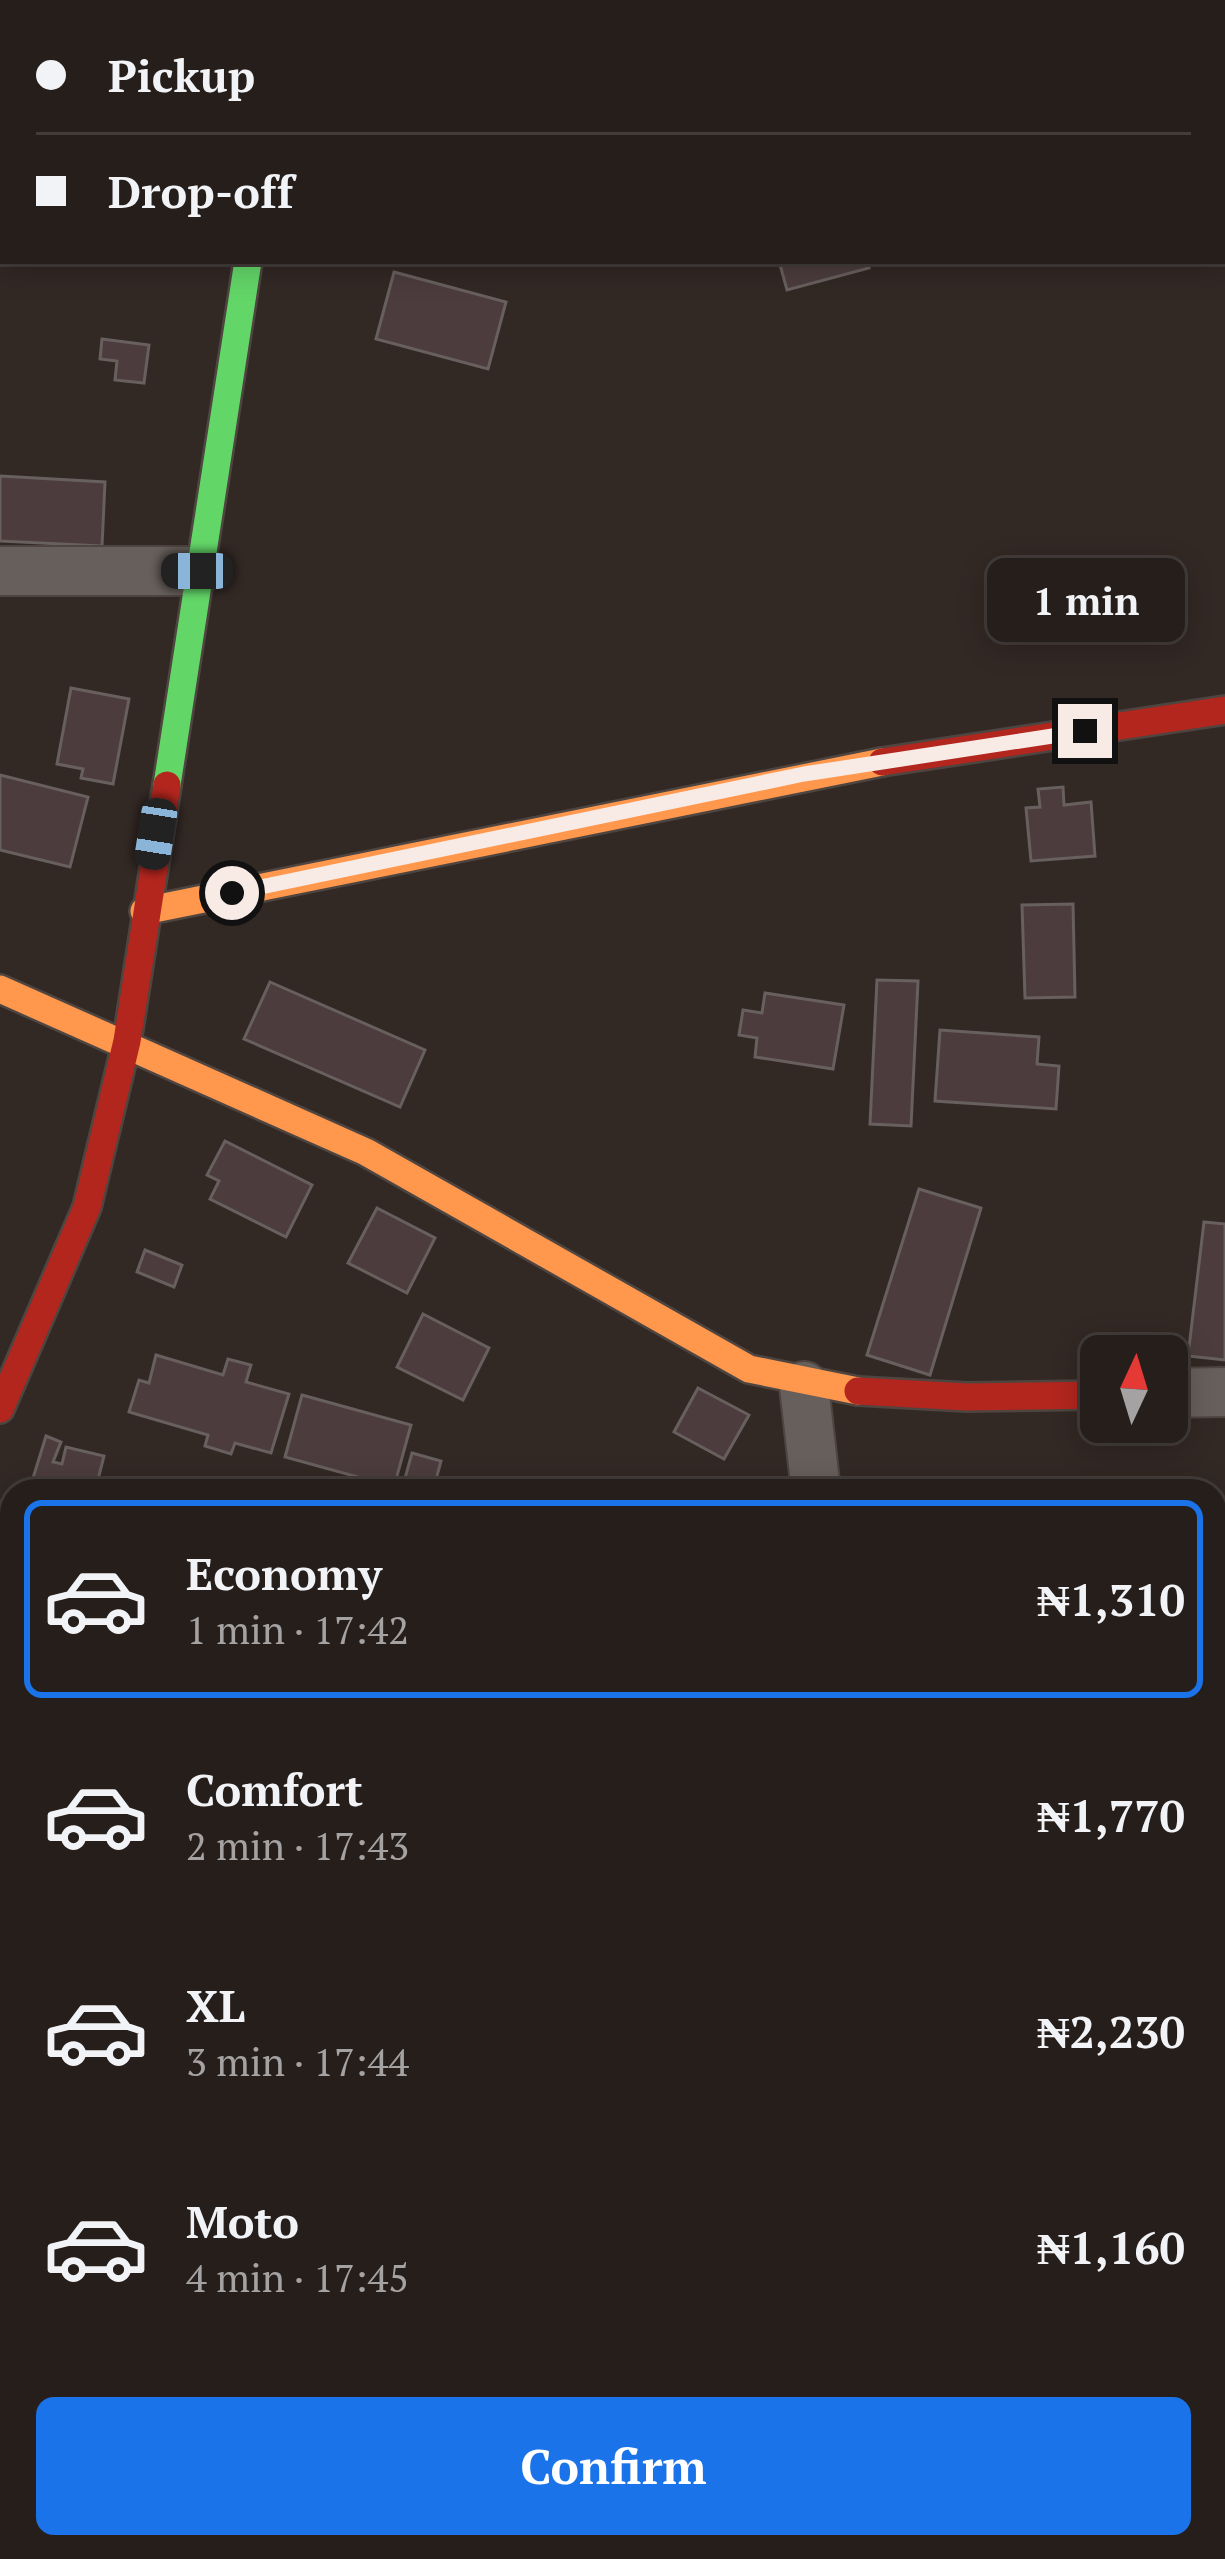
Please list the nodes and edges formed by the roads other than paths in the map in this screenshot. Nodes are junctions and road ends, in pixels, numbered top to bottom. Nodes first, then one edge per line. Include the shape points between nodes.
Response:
1 (248, 264) edge
2 (0, 571) edge
3 (197, 571) junction
4 (1225, 710) edge
5 (144, 911) junction
6 (0, 989) edge
7 (127, 1041) junction
8 (804, 1386) junction
9 (1225, 1392) edge
10 (1188, 1393) edge
11 (1080, 1395) edge
12 (0, 1409) edge
13 (815, 1479) edge

1 - 3 street
2 - 3 street
3 - 5 street
4 - 5 street via 804,774
5 - 7 street
6 - 7 street
7 - 8 street via 366,1152 749,1369
7 - 12 street via 87,1208
8 - 11 street via 909,1399
8 - 13 street
9 - 10 street

